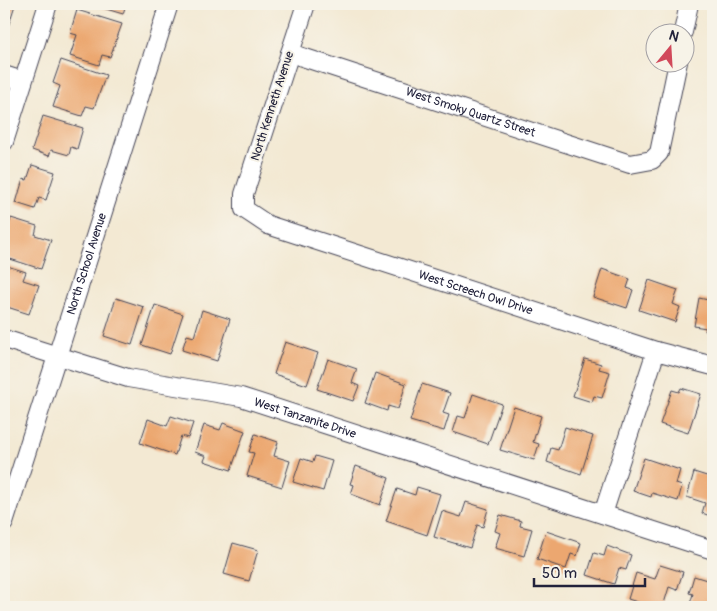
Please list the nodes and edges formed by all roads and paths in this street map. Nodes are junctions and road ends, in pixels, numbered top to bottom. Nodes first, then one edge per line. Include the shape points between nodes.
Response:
1 (48, 4) edge
2 (169, 4) edge
3 (306, 4) edge
4 (689, 4) edge
5 (685, 22) edge
6 (290, 53) junction
7 (676, 72) edge
8 (4, 75) edge
9 (22, 82) junction
10 (4, 142) edge
11 (244, 209) joint
12 (4, 339) edge
13 (656, 350) junction
14 (57, 356) junction
15 (713, 366) edge
16 (604, 514) junction
17 (4, 524) edge
18 (713, 550) edge

1 - 9 street
2 - 14 street, North School Avenue
3 - 6 street, North Kenneth Avenue
4 - 5 street
6 - 7 street, West Smoky Quartz Street via 630,164 652,160 659,153
6 - 11 street, North Kenneth Avenue via 244,194
8 - 9 street
9 - 10 street
11 - 13 street, West Screech Owl Drive via 268,225
12 - 14 street, West Tanzanite Drive
13 - 15 street, West Screech Owl Drive
13 - 16 street
14 - 16 street, West Tanzanite Drive via 128,378 241,397
14 - 17 street, North School Avenue
16 - 18 street, West Tanzanite Drive

